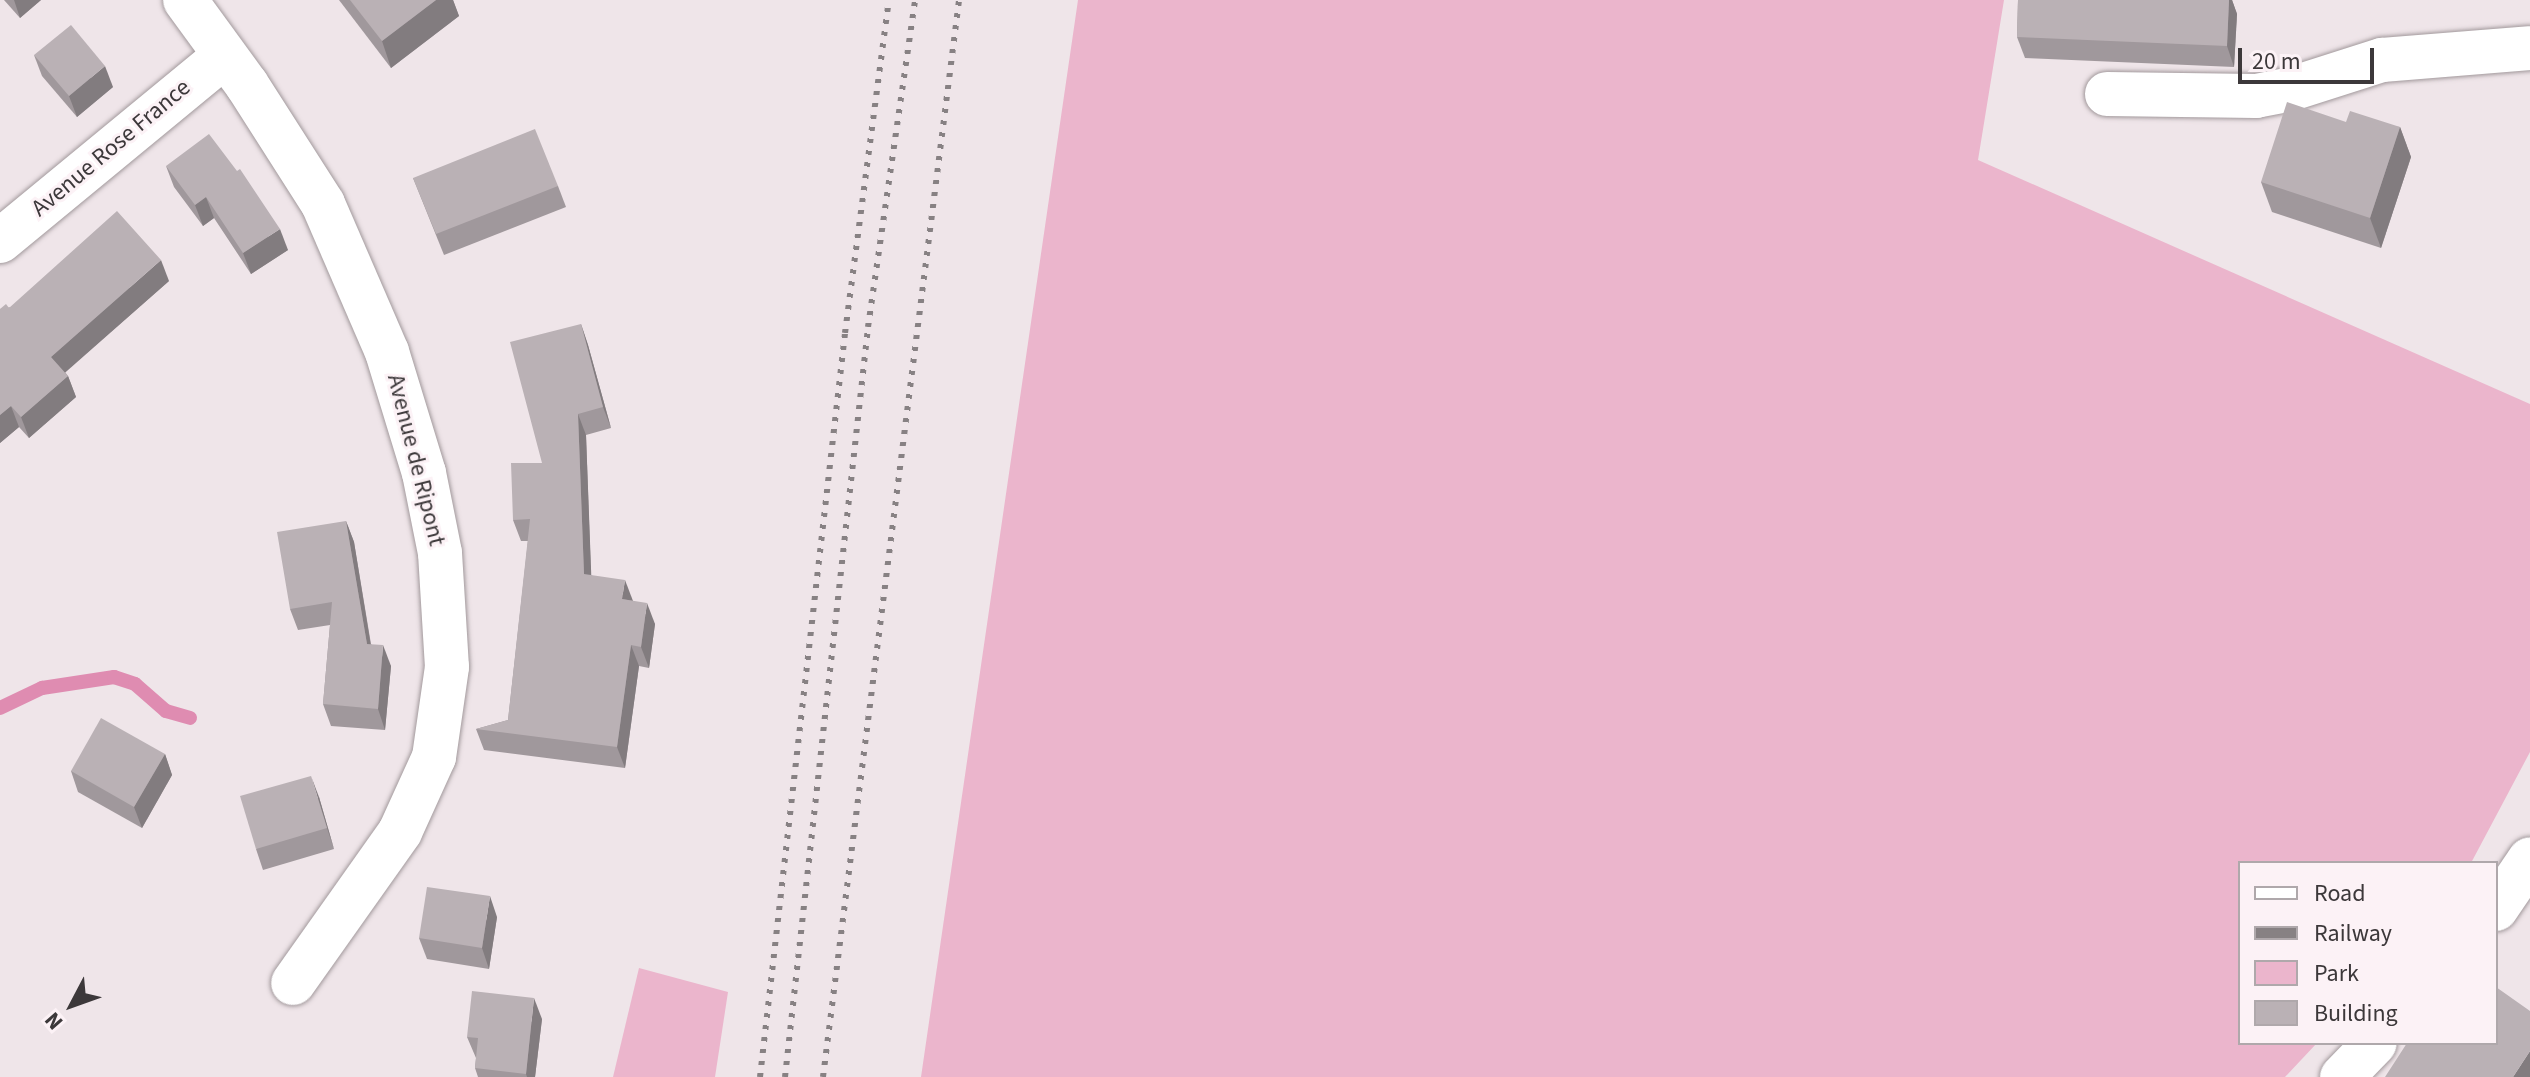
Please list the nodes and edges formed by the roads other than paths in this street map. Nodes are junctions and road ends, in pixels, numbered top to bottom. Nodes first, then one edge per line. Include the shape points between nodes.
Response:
1 (185, 0) edge
2 (2530, 48) edge
3 (223, 57) junction
4 (2107, 94) dead end
5 (0, 241) edge
6 (2530, 859) edge
7 (2498, 906) edge
8 (293, 983) dead end
9 (2373, 1045) edge
10 (2342, 1077) edge

1 - 3 street, Avenue de Ripont
2 - 4 street via 2382,60 2256,96
3 - 5 street, Avenue Rose France
3 - 8 street, Avenue de Ripont via 247,85 323,204 387,352 424,473 440,553 447,667 434,757 400,832
6 - 7 street
9 - 10 street

